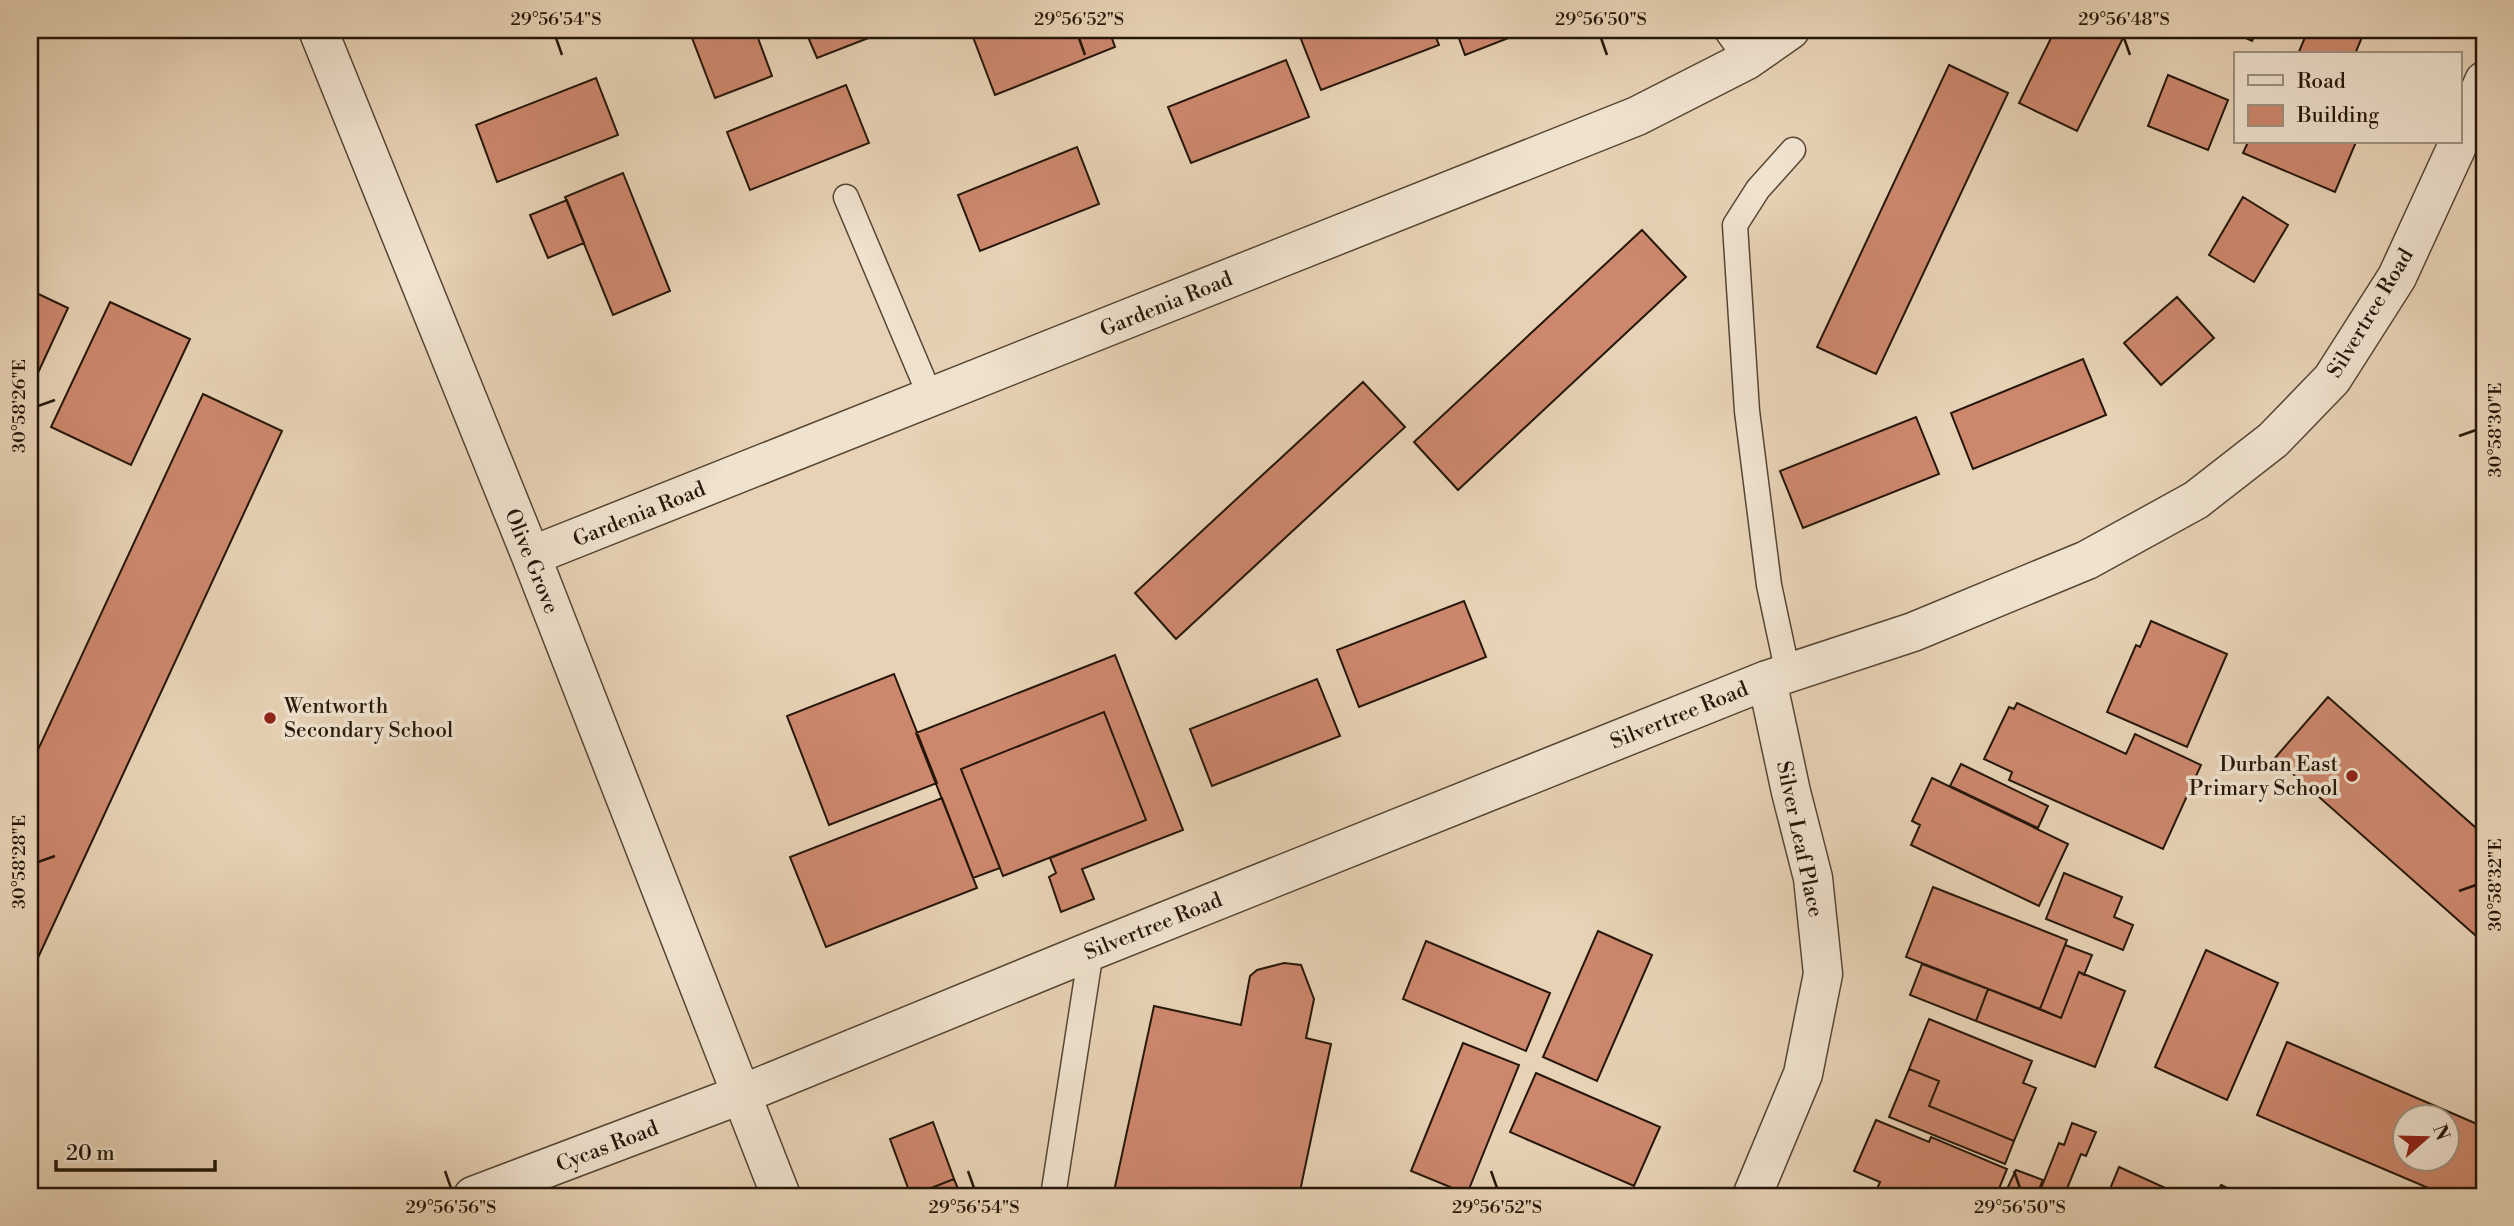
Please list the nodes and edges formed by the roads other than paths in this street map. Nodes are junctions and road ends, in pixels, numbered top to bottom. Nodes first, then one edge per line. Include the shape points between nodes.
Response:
1 (318, 30) edge
2 (1790, 30) edge
3 (1736, 45) edge
4 (2484, 81) edge
5 (2462, 134) edge
6 (2458, 144) edge
7 (1793, 149) dead end
8 (846, 197) dead end
9 (931, 398) junction
10 (531, 556) junction
11 (1777, 677) junction
12 (1091, 951) junction
13 (740, 1095) junction
14 (473, 1196) edge
15 (781, 1196) edge
16 (1053, 1196) edge
17 (1752, 1196) edge

1 - 10 street, Olive Grove
2 - 3 street, Gardenia Road
3 - 9 street, Gardenia Road via 1637,116
4 - 5 street, Silvertree Road
6 - 11 street, Silvertree Road via 2397,277 2332,379 2273,440 2196,500 2087,560 1913,632
7 - 11 lane via 1758,189 1735,225 1747,411
8 - 9 lane
9 - 10 street, Gardenia Road
10 - 13 street, Olive Grove
11 - 12 street, Silvertree Road
11 - 17 street, Silver Leaf Place via 1791,792 1813,878 1823,974 1804,1074
12 - 13 street, Silvertree Road
12 - 16 lane
13 - 14 street, Cycas Road
13 - 15 street, Olive Grove

